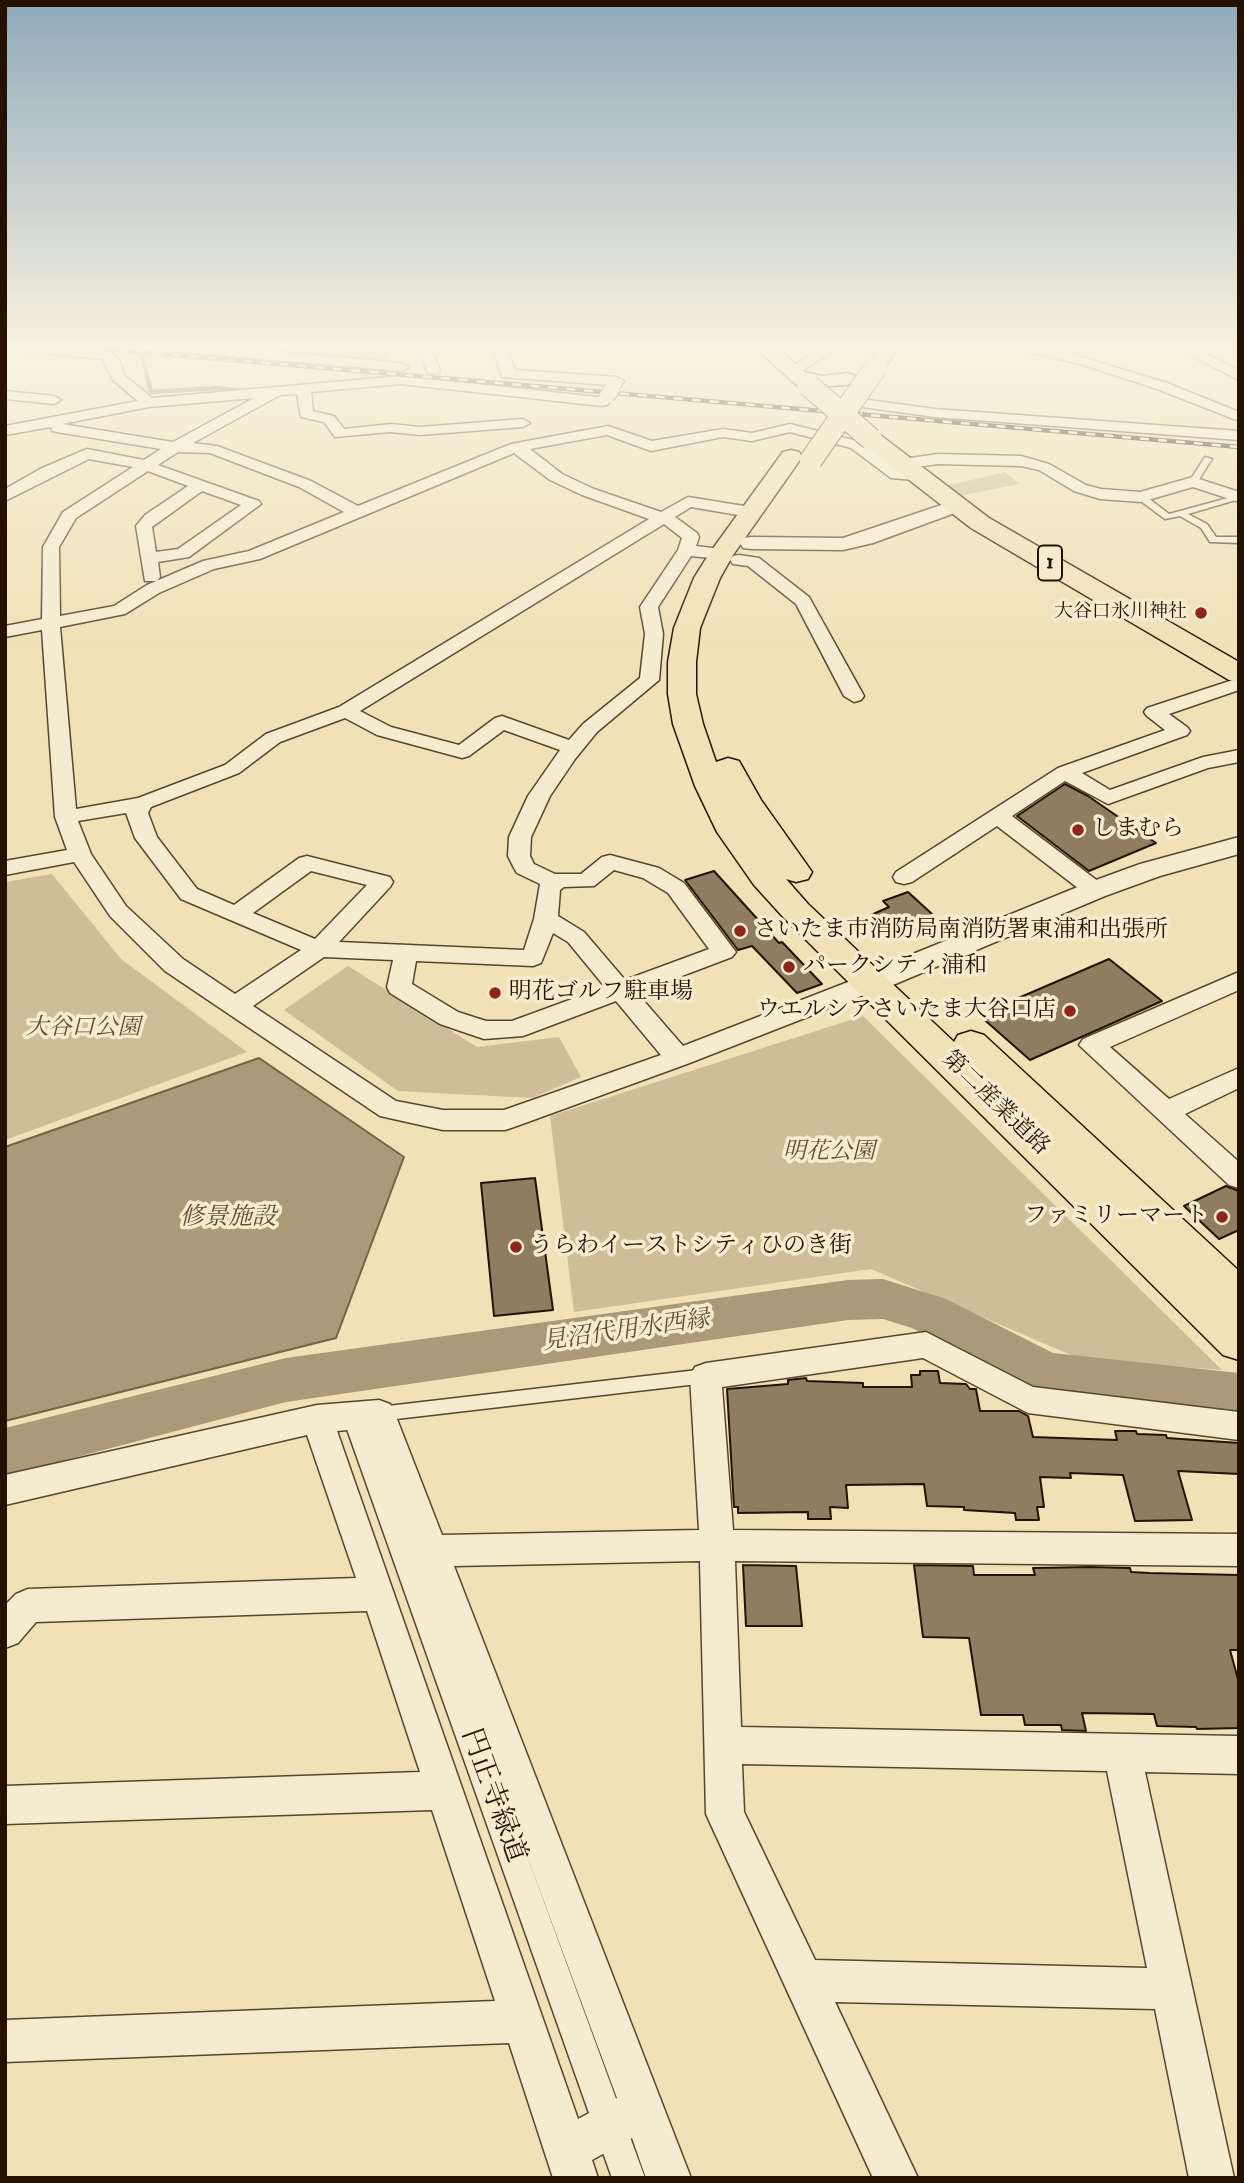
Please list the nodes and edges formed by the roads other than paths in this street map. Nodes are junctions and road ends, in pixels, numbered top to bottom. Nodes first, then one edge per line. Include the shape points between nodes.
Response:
1 (172, 449) edge
2 (210, 449) edge
3 (514, 449) edge
4 (521, 449) edge
5 (808, 449) edge
6 (861, 449) edge
7 (883, 449) edge
8 (981, 449) edge
9 (1208, 459) dead end
10 (978, 460) junction
11 (145, 465) junction
12 (909, 470) junction
13 (1193, 482) junction
14 (200, 485) junction
15 (5, 496) edge
16 (1141, 497) junction
17 (1238, 497) edge
18 (956, 506) junction
19 (358, 513) junction
20 (1180, 513) junction
21 (662, 518) junction
22 (1239, 540) edge
23 (740, 542) junction
24 (686, 550) junction
25 (148, 559) junction
26 (153, 589) junction
27 (51, 624) junction
28 (5, 632) edge
29 (1233, 664) edge
30 (1239, 684) edge
31 (853, 696) dead end
32 (346, 711) junction
33 (573, 748) junction
34 (1239, 756) edge
35 (1065, 772) junction
36 (143, 803) junction
37 (997, 815) junction
38 (66, 817) junction
39 (1239, 845) edge
40 (80, 854) junction
41 (5, 868) edge
42 (904, 877) dead end
43 (555, 883) junction
44 (1095, 890) junction
45 (235, 915) junction
46 (546, 919) junction
47 (319, 949) junction
48 (406, 953) junction
49 (883, 978) junction
50 (1239, 980) edge
51 (622, 991) junction
52 (235, 1006) junction
53 (678, 1058) junction
54 (1239, 1077) edge
55 (1166, 1112) junction
56 (1239, 1178) edge
57 (1239, 1298) edge
58 (1239, 1342) edge
59 (706, 1376) junction
60 (366, 1415) junction
61 (317, 1419) junction
62 (1239, 1426) edge
63 (5, 1490) edge
64 (717, 1545) junction
65 (1239, 1550) edge
66 (433, 1551) junction
67 (379, 1594) junction
68 (5, 1631) edge
69 (723, 1745) junction
70 (1122, 1753) junction
71 (1239, 1755) edge
72 (446, 1790) junction
73 (5, 1805) edge
74 (804, 1980) junction
75 (1172, 1989) junction
76 (524, 2021) junction
77 (5, 2041) edge
78 (627, 2117) junction
79 (571, 2164) edge
80 (629, 2178) edge
81 (668, 2178) edge
82 (896, 2178) edge
83 (1212, 2178) edge

1 - 11 street
2 - 19 street via 304,484
3 - 19 street
4 - 21 street via 556,477
5 - 23 main road, 第二産業道路, bridge
6 - 12 street via 897,475
7 - 12 main road, 1, bridge
8 - 10 street
9 - 13 lane
10 - 12 street via 938,459
10 - 16 street via 1021,461 1100,494
11 - 14 street
11 - 15 street via 87,454
11 - 27 street via 69,515 51,547
12 - 18 main road, 1
13 - 16 street
13 - 17 street
14 - 25 street via 144,526
14 - 25 street via 253,504 183,554
16 - 20 lane via 1168,517
17 - 20 lane
18 - 23 street via 843,544
18 - 29 main road, 1
19 - 26 street
20 - 22 lane via 1204,526 1213,540
21 - 23 street via 688,502
21 - 24 street via 691,537
21 - 32 street
23 - 24 street
23 - 31 street via 753,562 803,601
23 - 49 main road, 第二産業道路 via 707,578 687,628 682,694 688,724 710,786 739,841 766,878 796,911
24 - 33 street via 649,607 654,634 649,680 590,727
25 - 26 street
26 - 27 street via 119,610
27 - 28 street
27 - 38 street
30 - 35 street via 1154,712 1180,730
32 - 33 street via 384,731 462,752 502,722
32 - 36 street via 273,738 232,768
33 - 43 street via 539,796 520,838 519,856 525,868
34 - 35 street via 1203,763 1108,798
35 - 37 street
36 - 38 street
36 - 45 street via 137,813 146,838 189,894
37 - 42 street
37 - 44 street
38 - 40 street
39 - 44 street
40 - 41 street
40 - 52 street via 127,920 174,965
43 - 46 street via 549,887
43 - 51 street via 586,881 610,862 651,873 676,888 724,952
44 - 49 street
45 - 47 street
45 - 47 street via 307,863 382,882
46 - 48 street via 533,958
46 - 51 street via 576,937
47 - 48 street
47 - 52 street
48 - 51 street via 399,987 449,1018 484,1031 514,1030
49 - 53 street
49 - 57 main road, 第二産業道路
49 - 58 main road, 第二産業道路
50 - 55 street via 1092,1045
51 - 53 street
52 - 53 street via 388,1109 443,1120 505,1120
54 - 55 street
55 - 56 street
59 - 60 lane
59 - 62 street via 926,1345 1028,1400
59 - 64 street
60 - 61 street
60 - 66 street
60 - 78 street, 円正寺緑道
61 - 63 street
61 - 67 street
64 - 65 street
64 - 66 street
64 - 69 street
66 - 78 street
67 - 68 street via 28,1606
67 - 72 street
69 - 70 street
69 - 74 street via 725,1814
70 - 71 street
70 - 75 street
72 - 73 street
72 - 76 street
74 - 75 street
74 - 82 street
75 - 83 street
76 - 77 street
76 - 79 street
78 - 79 street
78 - 80 street, 円正寺緑道
78 - 81 street

